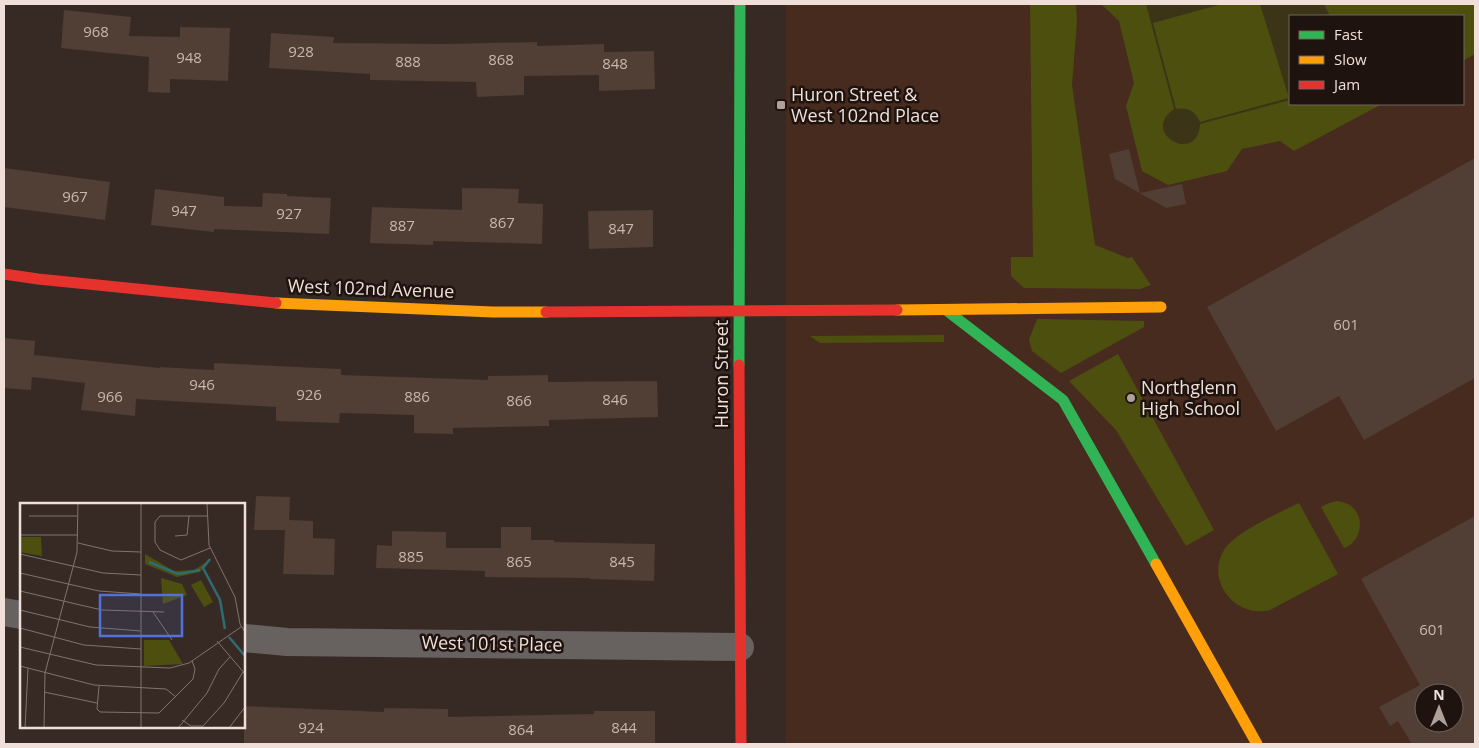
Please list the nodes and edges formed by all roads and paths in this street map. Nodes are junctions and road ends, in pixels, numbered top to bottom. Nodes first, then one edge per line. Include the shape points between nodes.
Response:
1 (740, 4) edge
2 (4, 274) edge
3 (1161, 307) dead end
4 (946, 310) junction
5 (739, 312) junction
6 (4, 612) edge
7 (20, 615) edge
8 (245, 638) edge
9 (740, 647) junction
10 (741, 744) edge
11 (1256, 744) edge

1 - 5 street, Huron Street
2 - 5 street, West 102nd Avenue via 272,303 493,312
3 - 4 street, West 102nd Avenue
4 - 5 street, West 102nd Avenue
4 - 11 street via 1063,400
5 - 9 street, Huron Street
6 - 7 street
8 - 9 street, West 101st Place via 287,642
9 - 10 street, Huron Street

